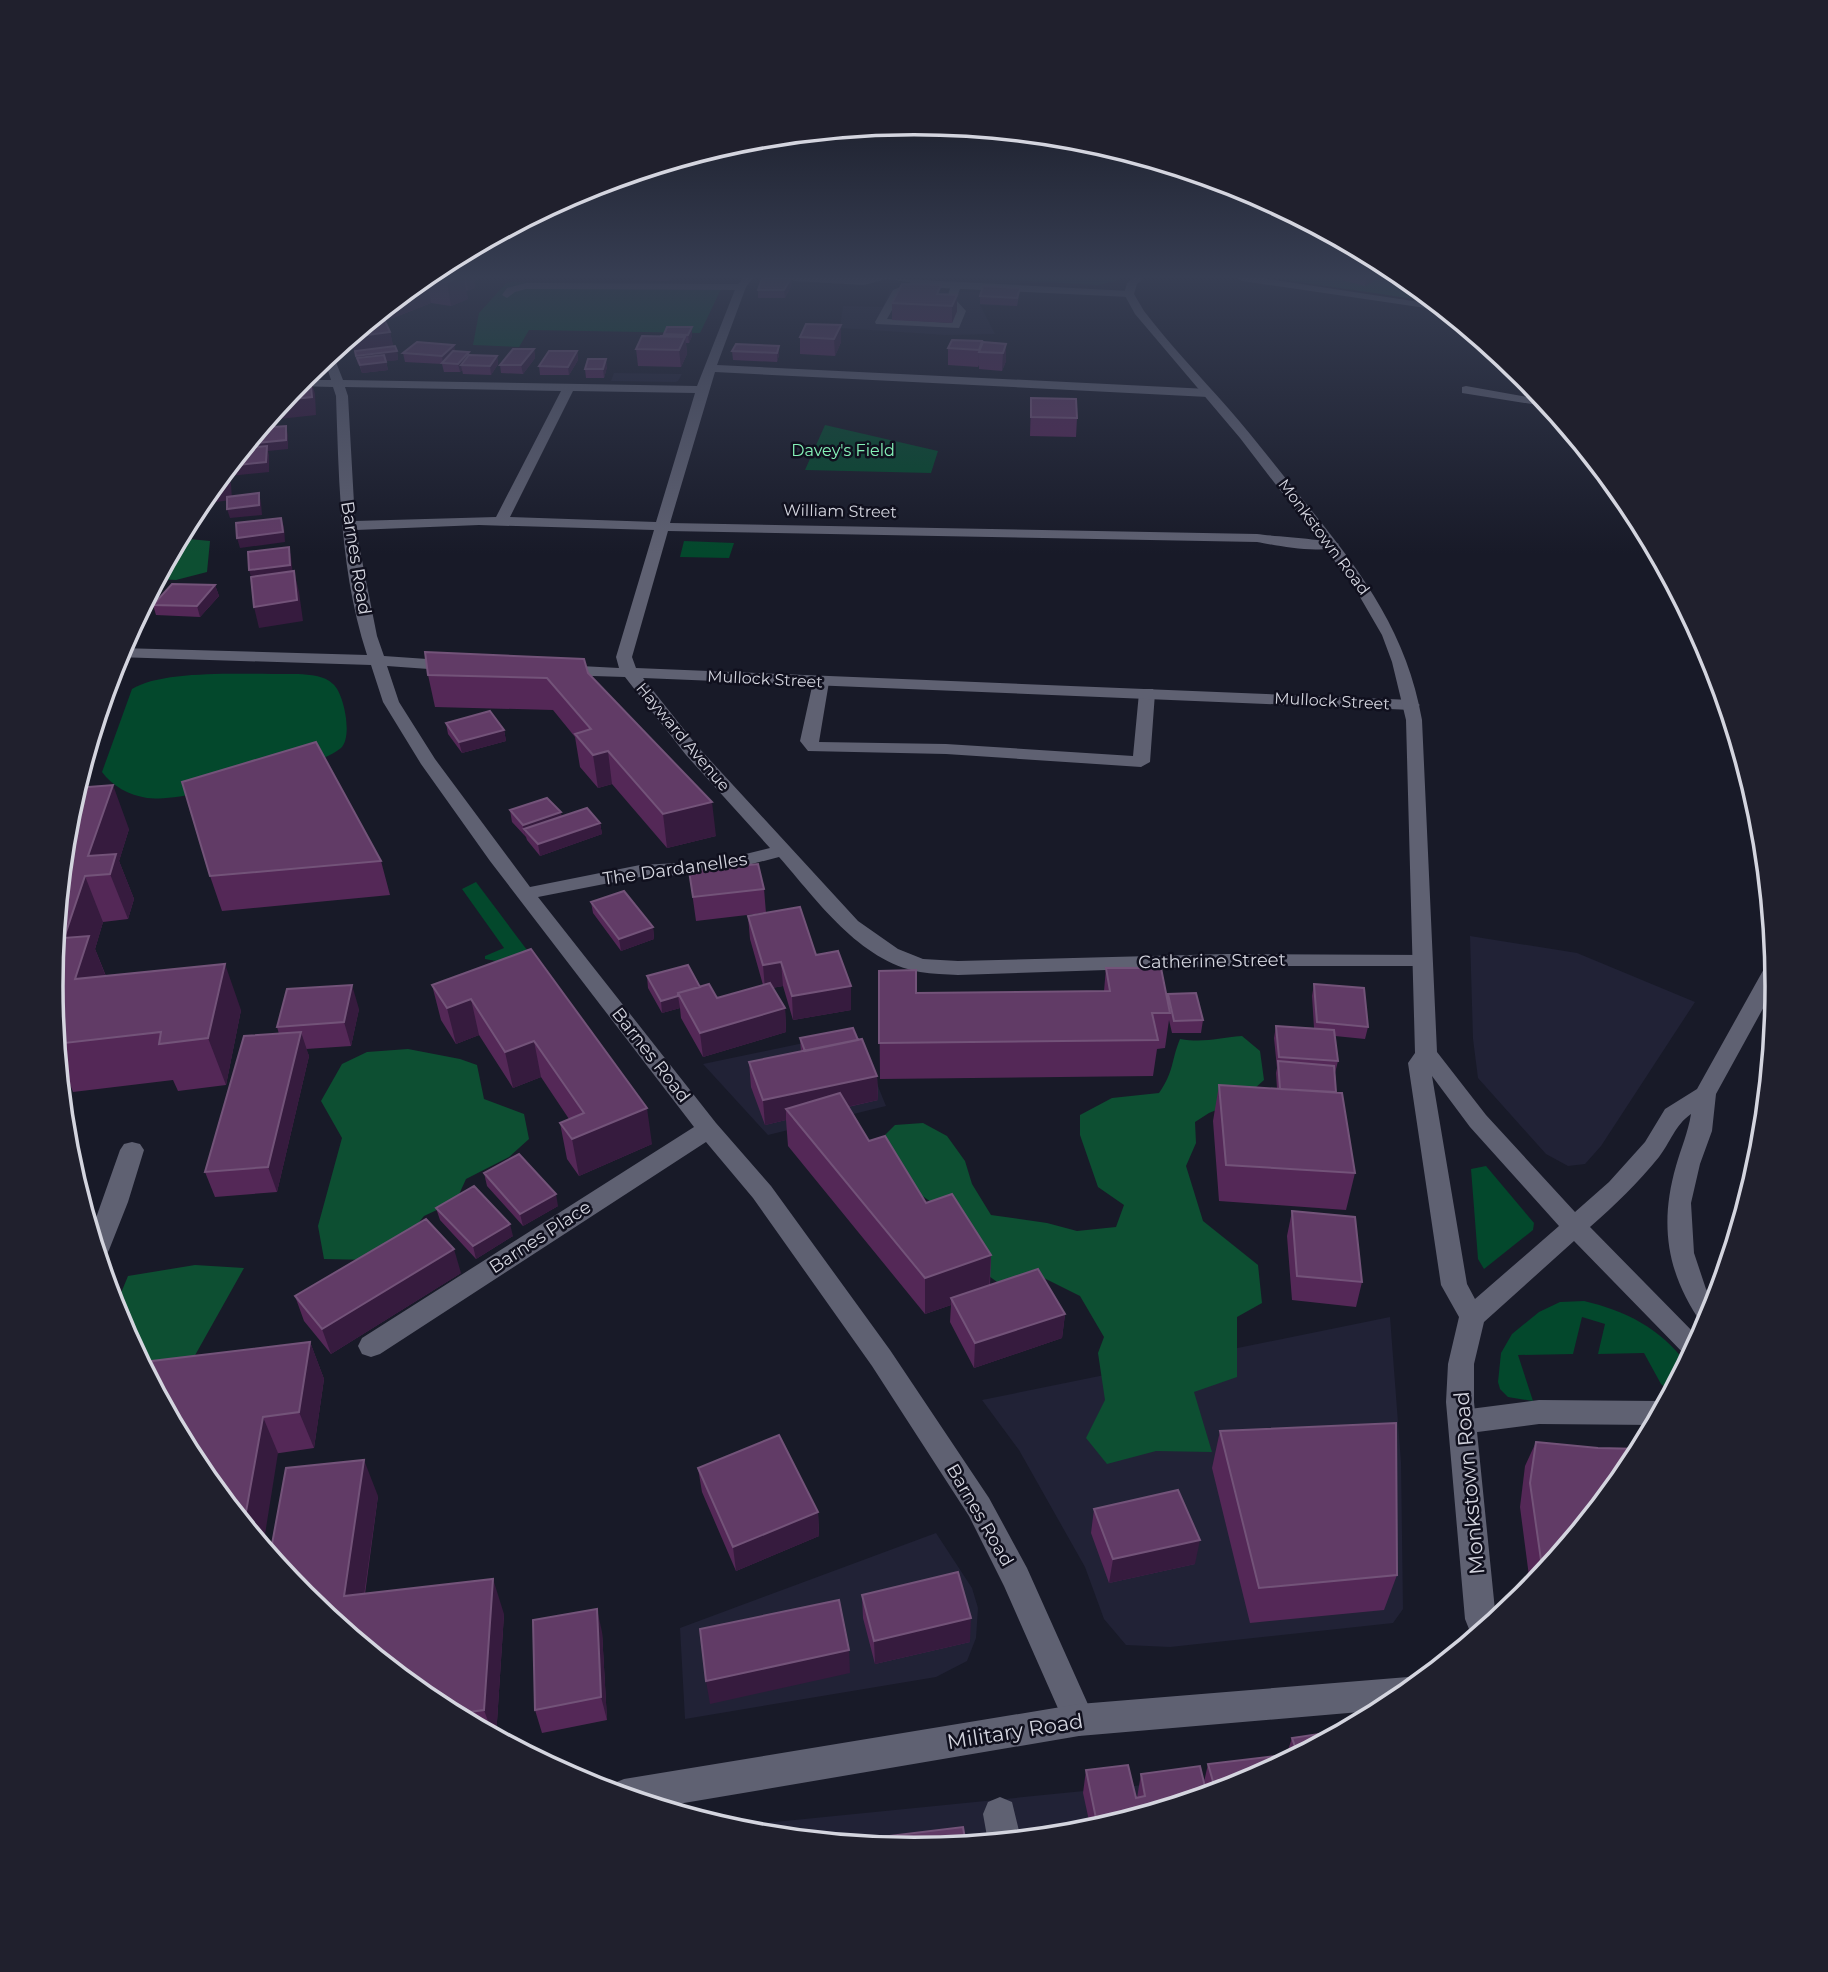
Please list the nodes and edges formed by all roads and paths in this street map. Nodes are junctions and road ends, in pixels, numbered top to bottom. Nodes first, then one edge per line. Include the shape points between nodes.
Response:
1 (335, 370) edge
2 (711, 370) edge
3 (752, 370) edge
4 (1188, 370) edge
5 (339, 382) junction
6 (314, 383) edge
7 (570, 386) junction
8 (702, 390) junction
9 (1466, 390) dead end
10 (1208, 393) junction
11 (1532, 401) edge
12 (501, 521) junction
13 (348, 526) junction
14 (662, 527) junction
15 (1332, 544) junction
16 (131, 653) edge
17 (376, 661) junction
18 (471, 666) edge
19 (540, 669) edge
20 (629, 672) junction
21 (821, 682) junction
22 (1147, 693) junction
23 (1412, 705) junction
24 (781, 851) junction
25 (527, 893) junction
26 (1421, 960) junction
27 (1003, 968) joint
28 (1765, 985) edge
29 (1426, 1054) junction
30 (1705, 1094) junction
31 (708, 1129) junction
32 (132, 1150) dead end
33 (1575, 1228) junction
34 (101, 1237) edge
35 (1703, 1305) edge
36 (1472, 1317) junction
37 (1686, 1342) edge
38 (371, 1346) dead end
39 (1650, 1413) edge
40 (1462, 1422) junction
41 (1481, 1621) edge
42 (1387, 1694) edge
43 (1079, 1720) junction
44 (643, 1793) edge

1 - 5 street, Barnes Road
2 - 8 street, Hayward Avenue
3 - 10 street
4 - 10 street, Monkstown Road
5 - 6 street
5 - 7 street
5 - 13 street, Barnes Road
7 - 8 street
7 - 12 street
8 - 14 street, Hayward Avenue
9 - 11 street
10 - 15 street, Monkstown Road
12 - 13 street, William Street
12 - 14 street, William Street
13 - 17 street, Barnes Road
14 - 15 street, William Street via 1216,537
14 - 20 street, Hayward Avenue via 624,657
15 - 23 street, Monkstown Road via 1380,612
16 - 17 street
17 - 18 street
17 - 25 street, Barnes Road via 391,702 427,760
19 - 20 street, Mullock Street
20 - 21 street, Mullock Street
20 - 24 street, Hayward Avenue
21 - 22 street, Mullock Street
21 - 22 street via 809,741 814,747 946,749 1141,762
22 - 23 street, Mullock Street
23 - 26 street, Monkstown Road
24 - 25 street, The Dardanelles via 717,867 639,871
24 - 27 street, Hayward Avenue via 850,925 891,954 920,965
25 - 31 street, Barnes Road
26 - 27 street, Catherine Street via 1227,960
26 - 29 street, Monkstown Road
28 - 30 street
29 - 33 street via 1477,1121
29 - 36 street, Monkstown Road via 1419,1063 1454,1285
30 - 33 street via 1673,1115 1653,1148
30 - 35 street via 1700,1131 1679,1203 1681,1253 1694,1293
31 - 38 street, Barnes Place
31 - 43 street, Barnes Road via 793,1233 979,1507
32 - 34 street
33 - 36 street
33 - 37 street
36 - 40 street, Monkstown Road via 1461,1364
39 - 40 street via 1539,1412
40 - 41 street, Monkstown Road
42 - 43 street, Military Road
43 - 44 street, Military Road

